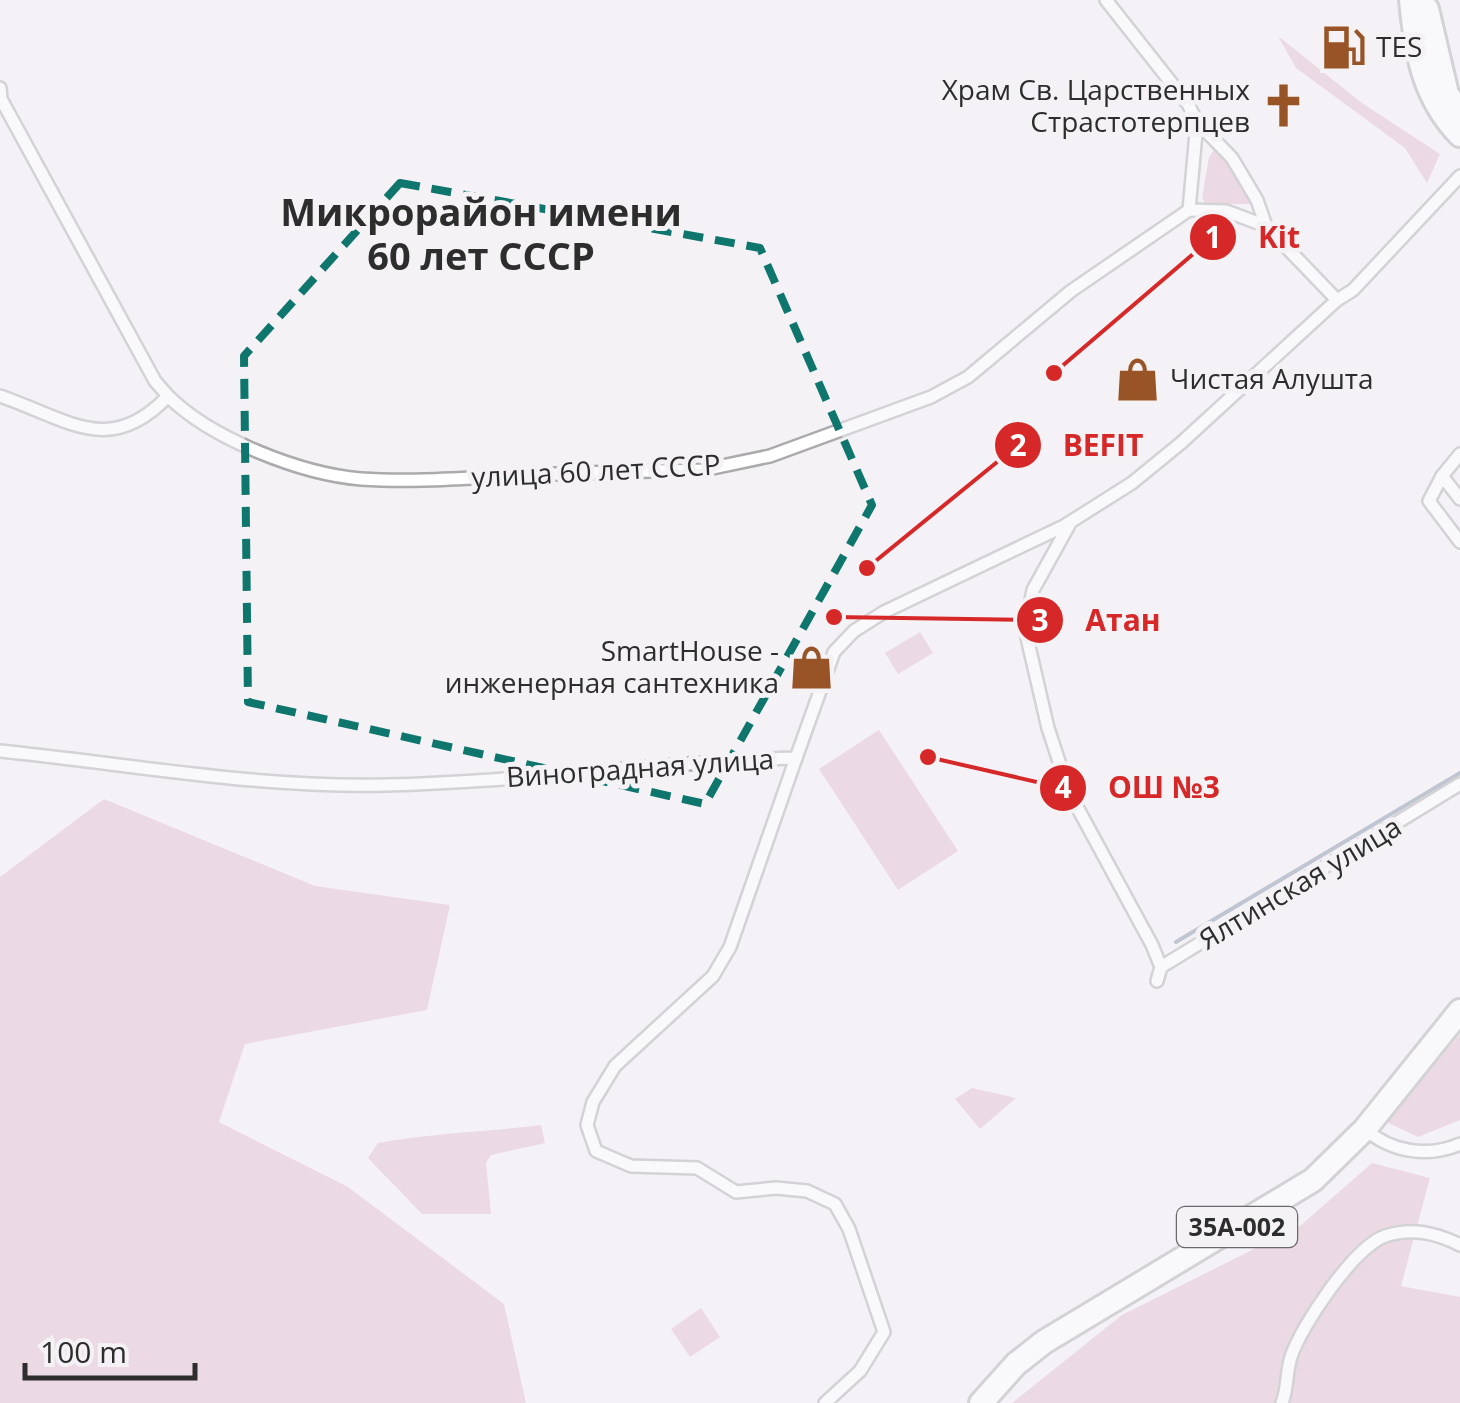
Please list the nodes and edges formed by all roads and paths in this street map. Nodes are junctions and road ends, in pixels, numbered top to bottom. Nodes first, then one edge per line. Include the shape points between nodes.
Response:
1 (1106, 0) edge
2 (1411, 0) edge
3 (1426, 0) edge
4 (0, 88) edge
5 (1460, 114) edge
6 (1197, 122) junction
7 (1460, 135) edge
8 (1460, 176) edge
9 (1188, 210) junction
10 (1266, 226) junction
11 (1338, 300) junction
12 (0, 396) edge
13 (168, 396) junction
14 (1460, 454) edge
15 (1442, 476) junction
16 (1460, 499) edge
17 (1073, 520) junction
18 (1460, 542) edge
19 (0, 751) edge
20 (796, 758) junction
21 (1456, 788) edge
22 (1161, 967) junction
23 (1157, 981) dead end
24 (1460, 1011) edge
25 (1365, 1128) junction
26 (1460, 1144) edge
27 (1460, 1245) edge
28 (825, 1403) edge
29 (980, 1403) edge
30 (1282, 1403) edge

1 - 6 street
2 - 7 highway via 1424,83
3 - 5 highway via 1446,94
4 - 13 street
6 - 9 street
6 - 10 street via 1232,158
8 - 11 street, Виноградная улица
9 - 10 street via 1226,212
9 - 13 street, улица 60 лет СССР via 1071,291 968,377 887,415 770,456 703,470 427,480 330,474 246,446
10 - 11 street
11 - 17 street, Виноградная улица via 1181,443
12 - 13 street via 88,429 119,430 151,414
14 - 15 street
15 - 16 street
15 - 18 street via 1429,501
17 - 20 street, Виноградная улица via 854,631 834,652
17 - 22 street via 1033,590 1026,629 1038,690 1069,792
19 - 20 street, Виноградная улица via 253,783 386,785
20 - 28 street via 730,948 713,976 615,1066 593,1102 588,1125 596,1151 631,1166 697,1168 736,1192 807,1191 835,1204 884,1332 860,1371
21 - 22 street, Ялтинская улица
22 - 23 street
24 - 25 highway, 35А-002
25 - 26 street via 1379,1141 1410,1150
25 - 29 highway, 35А-002 via 1294,1193 1044,1342
27 - 30 street via 1411,1232 1382,1236 1360,1255 1302,1333

